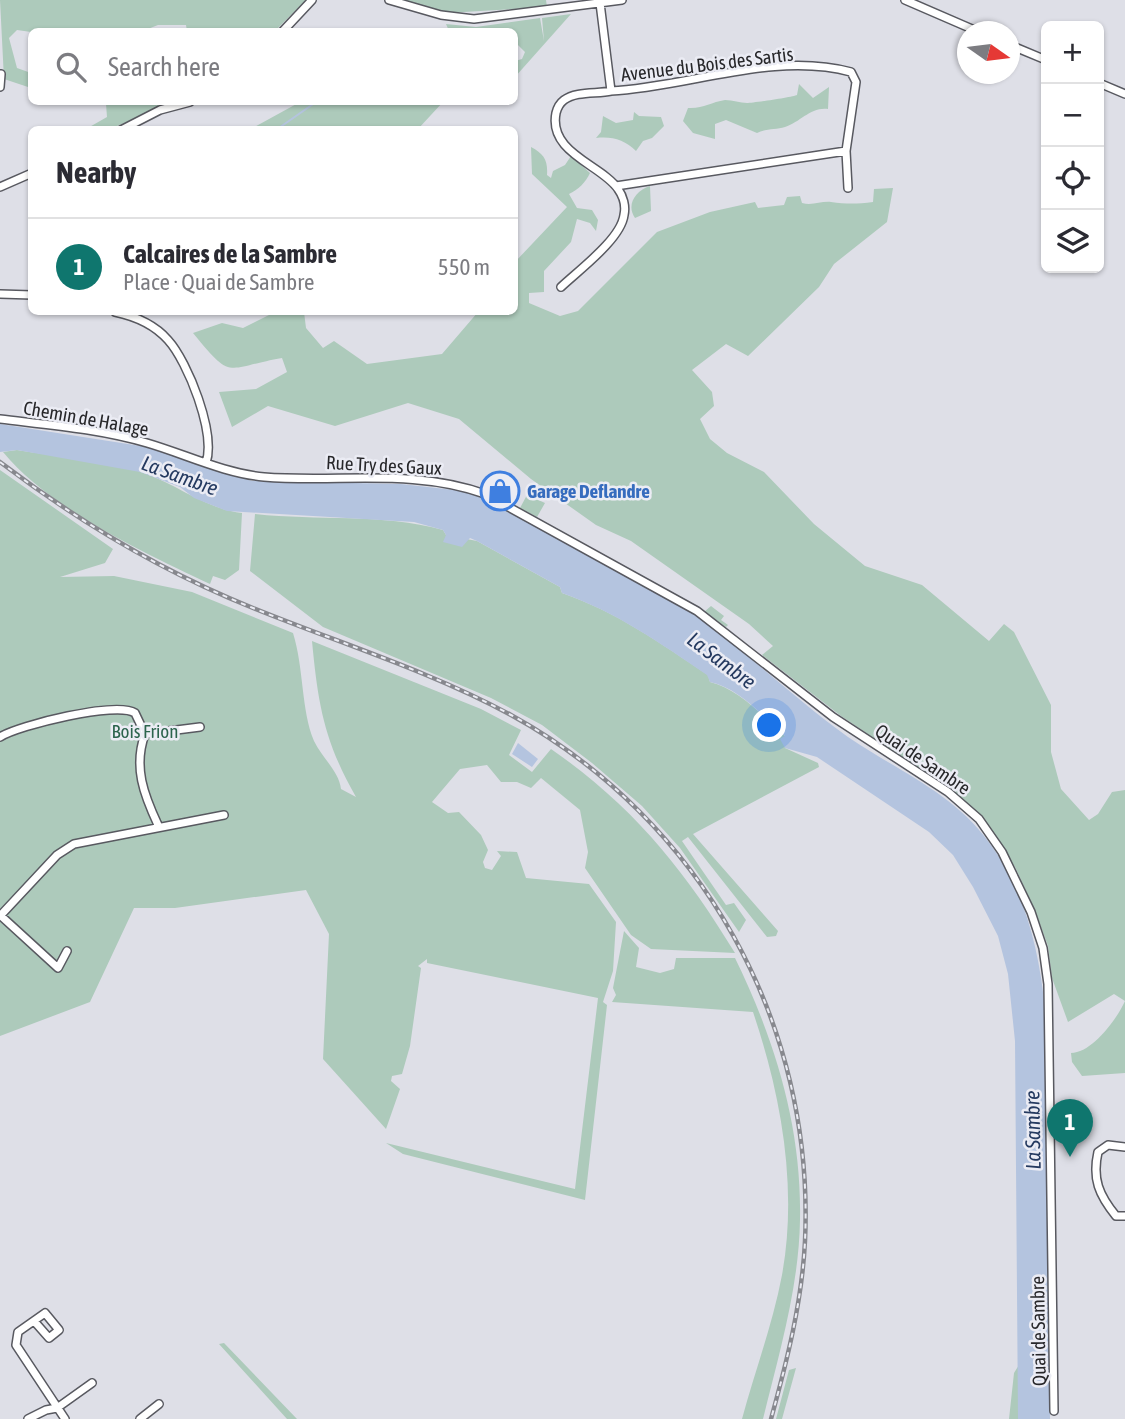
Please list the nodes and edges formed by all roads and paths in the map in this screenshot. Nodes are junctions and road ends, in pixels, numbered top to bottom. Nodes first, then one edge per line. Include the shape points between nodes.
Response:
1 (312, 0) edge
2 (389, 0) edge
3 (622, 0) edge
4 (905, 0) edge
5 (600, 3) junction
6 (957, 22) edge
7 (286, 28) edge
8 (1020, 49) edge
9 (1041, 58) edge
10 (1, 74) edge
11 (1101, 84) edge
12 (0, 86) edge
13 (611, 91) junction
14 (1125, 94) edge
15 (179, 105) edge
16 (129, 126) edge
17 (846, 151) junction
18 (28, 175) edge
19 (616, 186) junction
20 (0, 187) edge
21 (848, 188) dead end
22 (561, 287) dead end
23 (0, 294) edge
24 (28, 295) edge
25 (123, 315) edge
26 (0, 419) edge
27 (206, 463) junction
28 (732, 636) joint
29 (200, 727) dead end
30 (145, 734) junction
31 (0, 737) edge
32 (224, 815) dead end
33 (158, 825) junction
34 (0, 915) edge
35 (67, 951) dead end
36 (1125, 1147) edge
37 (1125, 1216) edge
38 (34, 1321) junction
39 (92, 1383) dead end
40 (159, 1404) dead end
41 (57, 1408) junction
42 (1054, 1411) dead end
43 (28, 1419) edge
44 (65, 1419) edge
45 (140, 1419) edge

1 - 7 street
2 - 5 street via 474,19
3 - 5 street
4 - 6 street
5 - 13 street, Avenue du Bois des Sartis
8 - 9 street
10 - 12 street
11 - 14 street
13 - 17 street, Avenue du Bois des Sartis via 782,68 844,70 851,72 856,82
13 - 19 street, Avenue du Bois des Sartis via 563,100 555,125 575,155
15 - 16 street
17 - 19 street
17 - 21 street, Avenue du Bois des Sartis
18 - 20 street
19 - 22 street via 623,200 619,229
23 - 24 street
25 - 27 street via 153,327 181,358 206,426 210,443
26 - 27 street, Chemin de Halage via 129,439
27 - 28 street, Rue Try des Gaux via 264,477 405,479 472,489 650,583
28 - 42 street, Quai de Sambre via 833,717 964,805 990,833 1023,892 1042,948 1048,984
29 - 30 street
30 - 31 street via 135,713 121,709 46,720
30 - 33 street via 140,777
32 - 33 street
33 - 34 street via 66,849
34 - 35 street via 58,968
36 - 37 street via 1108,1145 1098,1152 1094,1171 1100,1198 1116,1216
38 - 38 street via 45,1313 59,1330 49,1338
38 - 41 street via 18,1332 16,1345
39 - 41 street
40 - 45 street
41 - 43 street
41 - 44 street

